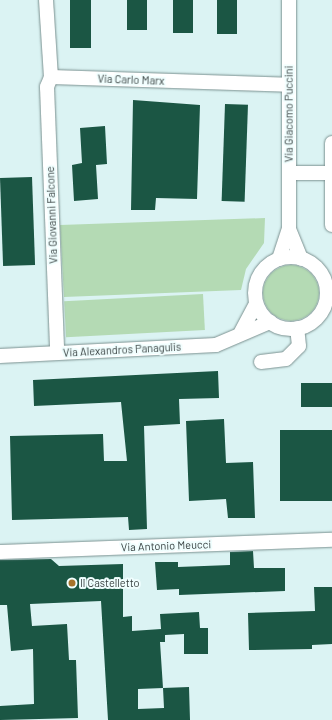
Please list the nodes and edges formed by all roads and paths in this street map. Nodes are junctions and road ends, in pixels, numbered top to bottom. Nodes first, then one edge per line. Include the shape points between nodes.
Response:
1 (46, 0) edge
2 (289, 0) edge
3 (50, 77) junction
4 (288, 85) junction
5 (332, 143) edge
6 (289, 173) junction
7 (331, 174) edge
8 (332, 226) edge
9 (289, 229) junction
10 (279, 259) junction
11 (301, 259) junction
12 (328, 285) edge
13 (328, 303) edge
14 (256, 304) junction
15 (270, 322) junction
16 (297, 328) junction
17 (241, 332) junction
18 (57, 353) junction
19 (0, 356) edge
20 (261, 362) dead end
21 (332, 540) edge
22 (0, 552) edge

1 - 3 street
2 - 4 street, Via Giacomo Puccini
3 - 4 street, Via Carlo Marx
3 - 18 street, Via Giovanni Falcone via 47,87
4 - 6 street, Via Giacomo Puccini
5 - 7 street
6 - 7 street
6 - 9 street, Via Giacomo Puccini
7 - 8 street
9 - 10 street, Via Giacomo Puccini
9 - 11 street, Via Giacomo Puccini
10 - 11 street
10 - 14 street via 269,264 256,282
11 - 12 street via 320,272
12 - 13 street
13 - 16 street via 312,322
14 - 15 street
14 - 17 street
15 - 16 street via 279,327
15 - 17 street, Via Alexandros Panagulis
16 - 20 street via 299,346 286,359
17 - 18 street, Via Alexandros Panagulis via 216,345
18 - 19 street, Via Alexandros Panagulis
21 - 22 street, Via Antonio Meucci

